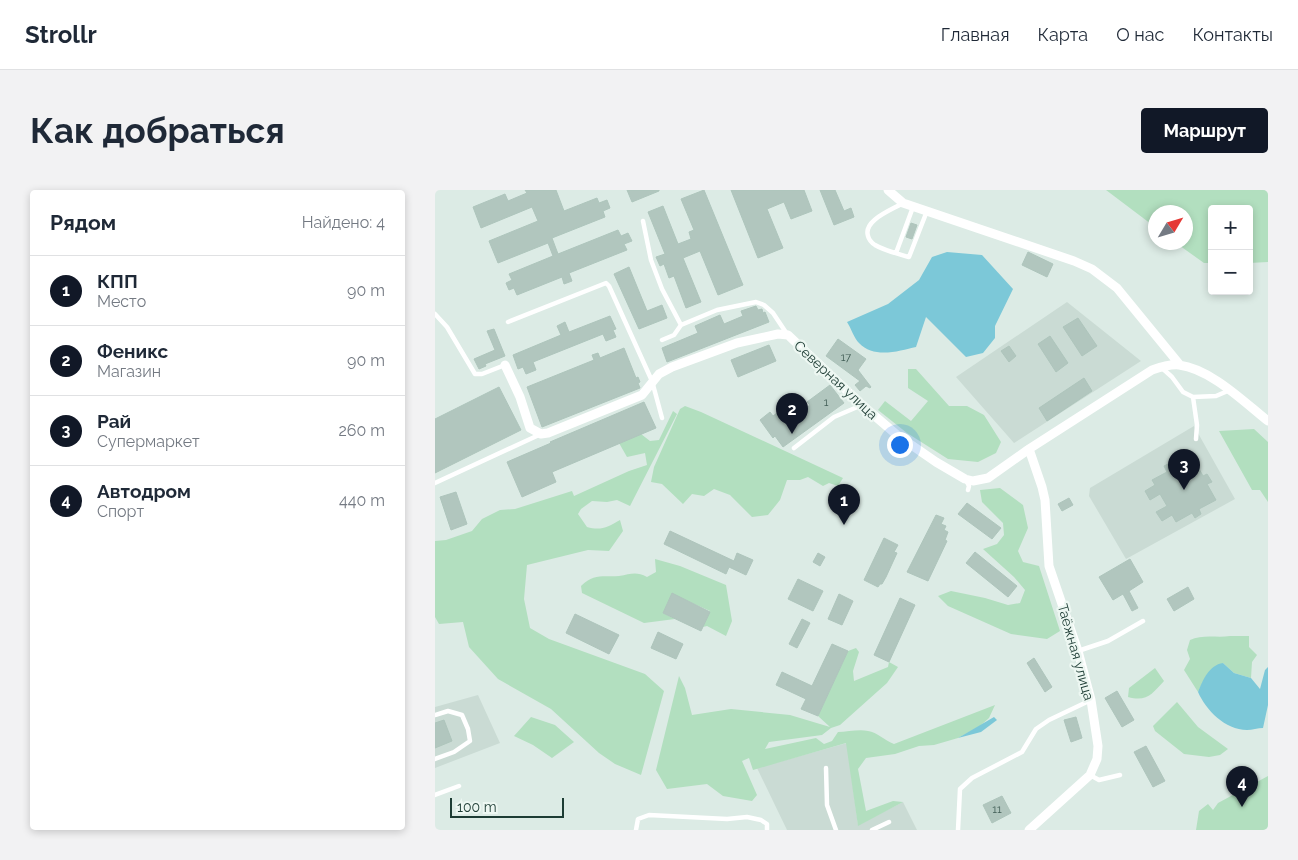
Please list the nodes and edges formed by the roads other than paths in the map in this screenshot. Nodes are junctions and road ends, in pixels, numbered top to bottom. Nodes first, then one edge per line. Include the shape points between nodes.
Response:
1 (888, 190) edge
2 (903, 203) junction
3 (913, 207) junction
4 (927, 211) junction
5 (643, 221) dead end
6 (895, 252) junction
7 (435, 314) edge
8 (508, 322) dead end
9 (681, 325) junction
10 (788, 335) junction
11 (662, 340) dead end
12 (505, 365) joint
13 (1180, 366) junction
14 (1161, 367) junction
15 (652, 381) junction
16 (1230, 390) junction
17 (1193, 397) junction
18 (862, 405) junction
19 (662, 418) dead end
20 (1268, 421) edge
21 (541, 434) junction
22 (1197, 439) dead end
23 (794, 448) dead end
24 (1029, 449) junction
25 (965, 479) junction
26 (435, 483) edge
27 (968, 490) dead end
28 (1143, 621) dead end
29 (1078, 651) junction
30 (1091, 700) junction
31 (435, 715) edge
32 (435, 759) edge
33 (826, 768) dead end
34 (1090, 775) junction
35 (1120, 775) dead end
36 (459, 786) dead end
37 (435, 795) edge
38 (889, 822) dead end
39 (636, 830) edge
40 (767, 830) edge
41 (836, 830) edge
42 (872, 830) edge
43 (958, 830) edge
44 (1029, 830) edge

1 - 2 street
2 - 3 street
2 - 6 lane via 873,221 867,232 874,245
3 - 4 street
3 - 6 lane
4 - 6 lane via 909,257
4 - 13 street via 1092,269 1117,288
5 - 9 lane via 651,260
7 - 12 lane via 447,327 475,374
8 - 15 lane via 606,283
9 - 10 lane via 717,310 756,302 773,314
9 - 11 lane via 674,335
10 - 15 street, Северная улица via 778,334 737,343 672,367
10 - 18 street, Северная улица
12 - 21 street via 530,428
13 - 14 street
13 - 16 street via 1196,370
14 - 17 lane via 1183,392
14 - 24 street
15 - 19 lane
15 - 21 street, Северная улица via 642,394
16 - 17 lane via 1216,396
16 - 20 street
17 - 22 lane
18 - 23 lane via 834,417
18 - 25 street, Северная улица via 897,435
21 - 26 lane
24 - 25 street via 988,478 977,482
24 - 29 street, Таёжная улица via 1043,487 1049,566
25 - 27 lane
28 - 29 lane via 1108,641
29 - 30 street, Таёжная улица
30 - 34 street, Таёжная улица via 1098,746
30 - 43 lane via 1043,724 1036,729 1022,752 972,778 960,790
31 - 32 lane via 448,711 462,715 470,741
33 - 41 lane via 827,805
34 - 35 lane via 1099,780
34 - 44 street
36 - 37 lane
38 - 42 lane
39 - 40 lane via 638,819 649,815 747,817 761,820 767,824

